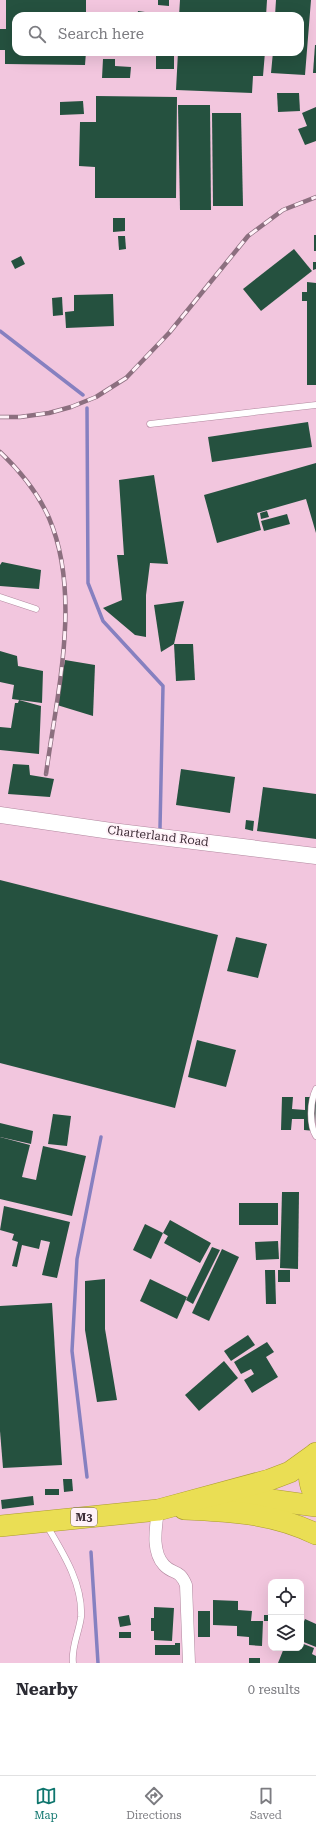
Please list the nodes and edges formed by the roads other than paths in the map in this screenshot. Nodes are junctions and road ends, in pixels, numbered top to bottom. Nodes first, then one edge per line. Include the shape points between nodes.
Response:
1 (316, 405) edge
2 (150, 424) dead end
3 (0, 597) edge
4 (36, 609) dead end
5 (0, 815) edge
6 (316, 856) edge
7 (316, 1089) edge
8 (316, 1136) edge
9 (315, 1454) edge
10 (316, 1497) edge
11 (199, 1498) junction
12 (316, 1506) edge
13 (163, 1509) junction
14 (44, 1521) junction
15 (0, 1526) edge
16 (316, 1534) edge
17 (73, 1663) edge
18 (189, 1663) edge

1 - 2 lane
3 - 4 lane
5 - 6 street, Charterland Road
7 - 8 lane via 313,1095 312,1123
9 - 10 highway, M3 via 309,1473
9 - 11 highway, M3 via 290,1472 269,1480
11 - 12 highway, M3 via 264,1499
11 - 13 highway, M3
13 - 14 highway, M3
13 - 16 highway via 237,1511 295,1524
13 - 18 street via 155,1539 158,1555 164,1565 182,1577 186,1585
14 - 15 highway, M3
14 - 17 lane via 66,1560 81,1601 81,1619 73,1650

